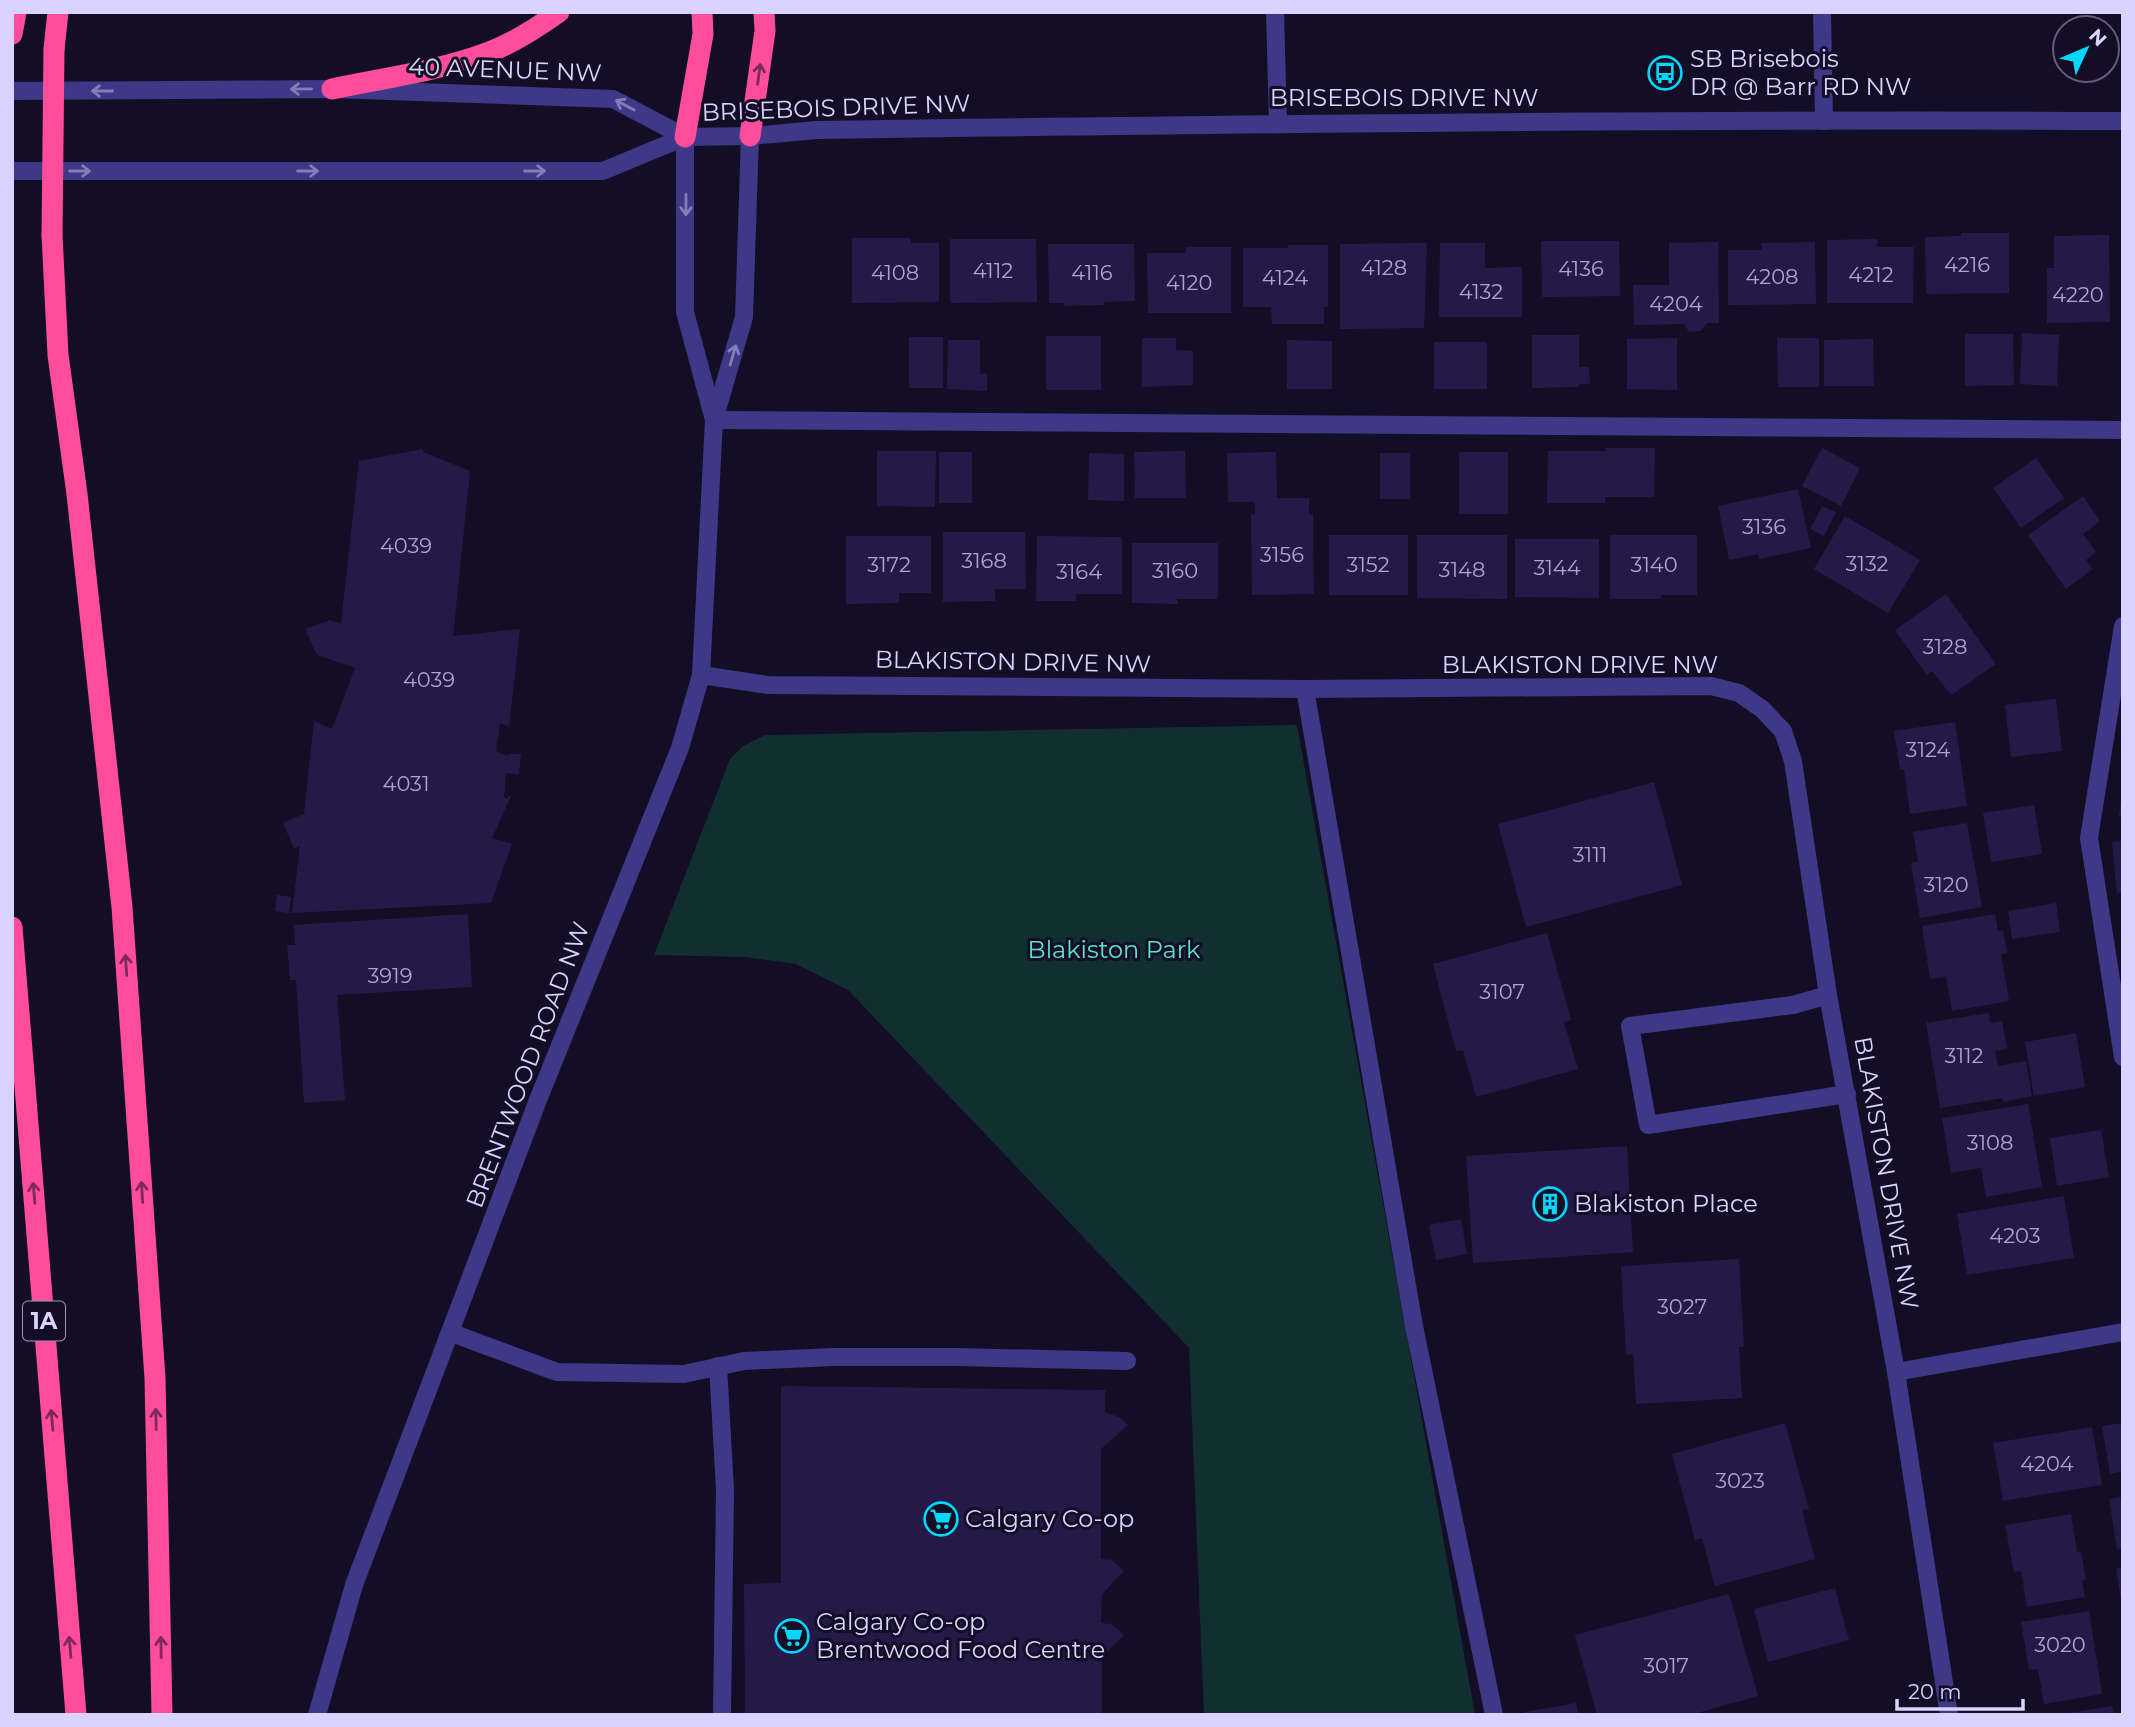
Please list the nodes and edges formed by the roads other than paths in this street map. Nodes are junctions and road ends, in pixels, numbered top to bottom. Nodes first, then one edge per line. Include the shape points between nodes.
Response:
1 (16, 12) edge
2 (58, 12) edge
3 (559, 12) edge
4 (702, 12) edge
5 (764, 12) edge
6 (1275, 12) edge
7 (1822, 12) edge
8 (12, 34) edge
9 (332, 89) junction
10 (12, 91) edge
11 (1824, 121) junction
12 (2123, 121) edge
13 (1278, 123) junction
14 (750, 136) junction
15 (685, 137) junction
16 (12, 171) edge
17 (714, 420) junction
18 (2123, 429) edge
19 (2123, 626) edge
20 (701, 675) junction
21 (1305, 689) junction
22 (12, 928) edge
23 (1828, 995) junction
24 (2123, 1057) edge
25 (1847, 1094) junction
26 (2123, 1332) edge
27 (452, 1333) junction
28 (1127, 1361) dead end
29 (718, 1366) junction
30 (1896, 1372) junction
31 (76, 1715) edge
32 (162, 1715) edge
33 (317, 1715) edge
34 (722, 1715) edge
35 (1494, 1715) edge
36 (1949, 1715) edge

1 - 8 highway
32 -> 2 highway, bridge via 155,1378 122,907 58,355 52,235
3 - 9 highway via 491,51
4 - 15 highway via 703,34
14 -> 5 highway
6 - 13 street
7 - 11 street
9 -> 10 street, 40 AVENUE NW
15 -> 9 street, 40 AVENUE NW via 613,99
11 - 12 street, BRISEBOIS DRIVE NW
11 - 13 street, BRISEBOIS DRIVE NW
13 - 14 street, BRISEBOIS DRIVE NW via 817,130
14 - 15 street, BRISEBOIS DRIVE NW
17 -> 14 street, BRENTWOOD ROAD NW via 744,317
16 -> 15 street via 603,171
15 -> 17 street, BRENTWOOD ROAD NW via 685,312
17 - 18 street
17 - 20 street, BRENTWOOD ROAD NW
19 - 24 street via 2089,838
20 - 21 street, BLAKISTON DRIVE NW via 768,685
20 - 27 street, BRENTWOOD ROAD NW via 680,747 538,1100
21 - 23 street, BLAKISTON DRIVE NW via 1711,686 1739,693 1783,731 1793,761
21 - 35 street via 1414,1326
31 -> 22 highway, 1A
23 - 25 street, BLAKISTON DRIVE NW
23 - 25 street via 1630,1026 1648,1125
25 - 30 street, BLAKISTON DRIVE NW
26 - 30 street
27 - 29 street via 557,1372 684,1374
27 - 33 street, BRENTWOOD ROAD NW via 354,1585
28 - 29 street via 833,1357
29 - 34 street via 725,1490
30 - 36 street, BLAKISTON DRIVE NW

